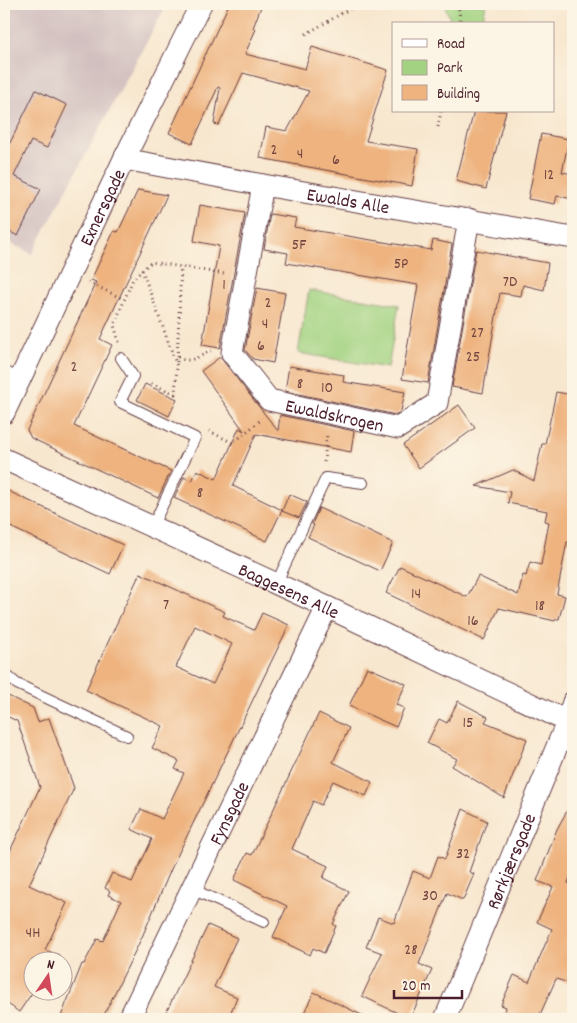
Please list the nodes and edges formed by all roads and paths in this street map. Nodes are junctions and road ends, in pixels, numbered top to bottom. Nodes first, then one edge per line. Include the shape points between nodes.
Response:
1 (201, 4) edge
2 (358, 4) edge
3 (458, 4) edge
4 (461, 22) edge
5 (306, 34) dead end
6 (442, 112) edge
7 (438, 127) dead end
8 (124, 159) junction
9 (263, 185) junction
10 (469, 219) junction
11 (573, 238) edge
12 (180, 267) junction
13 (142, 270) junction
14 (70, 274) junction
15 (246, 277) junction
16 (124, 300) junction
17 (232, 353) junction
18 (177, 356) junction
19 (121, 358) joint
20 (177, 366) junction
21 (12, 375) edge
22 (133, 376) junction
23 (269, 400) junction
24 (4, 413) edge
25 (331, 414) junction
26 (195, 438) junction
27 (4, 459) edge
28 (326, 478) junction
29 (363, 483) dead end
30 (152, 528) junction
31 (276, 584) junction
32 (327, 607) junction
33 (4, 673) edge
34 (571, 716) edge
35 (127, 736) dead end
36 (192, 889) junction
37 (264, 922) dead end
38 (129, 1019) edge
39 (446, 1019) edge

1 - 8 street, Exnersgade
2 - 5 path
3 - 4 path
6 - 7 path
8 - 9 street, Ewalds Alle
8 - 14 street, Exnersgade
9 - 10 street, Ewalds Alle
9 - 15 street
10 - 11 street, Ewalds Alle
10 - 25 street, Ewaldskrogen via 437,403 398,428
12 - 13 path via 151,262
12 - 15 path
12 - 18 path
13 - 16 path via 133,279
13 - 20 path
14 - 16 path
14 - 21 street, Exnersgade
15 - 17 street
16 - 19 path via 114,325 122,350
17 - 18 path via 218,350 191,360
17 - 23 street, Ewaldskrogen
18 - 20 path
19 - 22 lane
20 - 22 path via 175,394
21 - 24 street, Exnersgade
22 - 26 lane via 120,402
23 - 25 street, Ewaldskrogen
23 - 26 path via 267,415 233,443 208,430
25 - 28 path via 323,459
26 - 30 lane
27 - 30 street, Baggesens Alle
28 - 29 lane
28 - 31 lane
30 - 31 street, Baggesens Alle
31 - 32 street, Baggesens Alle
32 - 34 street, Baggesens Alle
32 - 36 street, Fynsgade
33 - 35 lane via 16,684
34 - 39 street, Rørkjærsgade
36 - 37 lane
36 - 38 street, Fynsgade

